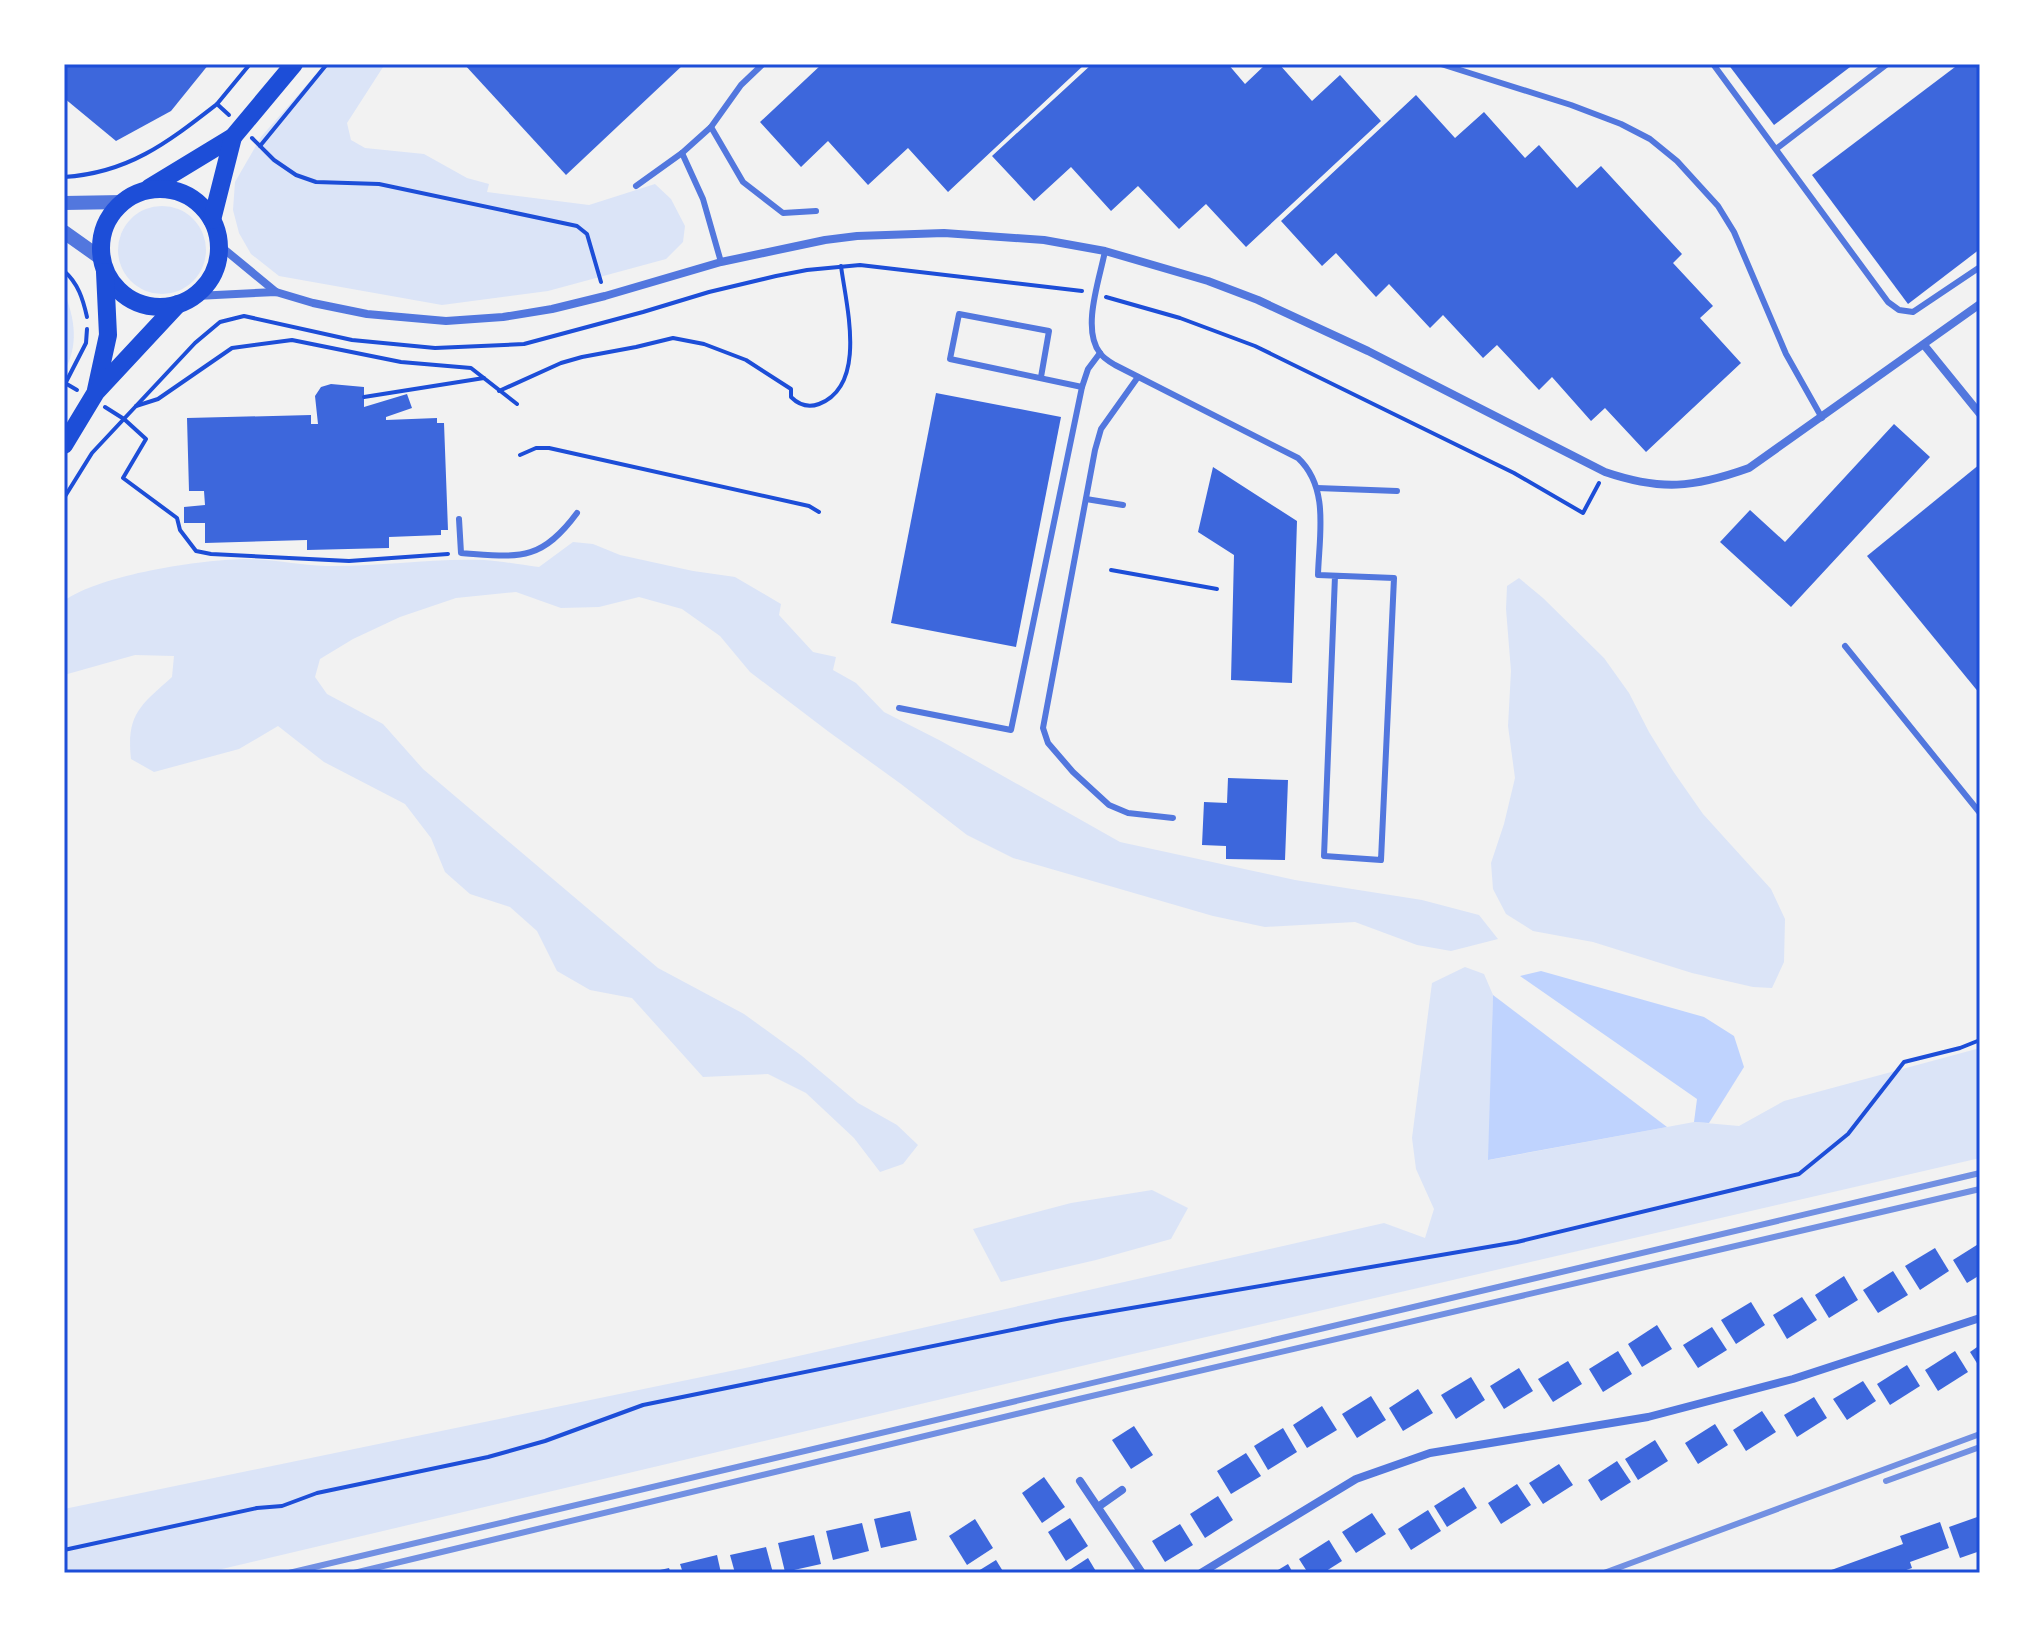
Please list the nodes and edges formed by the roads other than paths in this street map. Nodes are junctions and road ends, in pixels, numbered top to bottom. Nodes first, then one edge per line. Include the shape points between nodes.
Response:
1 (294, 64) edge
2 (763, 64) edge
3 (1441, 64) edge
4 (1713, 64) edge
5 (1887, 64) edge
6 (711, 127) junction
7 (237, 132) junction
8 (1776, 149) junction
9 (682, 153) junction
10 (636, 186) dead end
11 (145, 191) junction
12 (123, 202) junction
13 (64, 203) edge
14 (816, 211) dead end
15 (212, 220) junction
16 (64, 232) edge
17 (219, 245) junction
18 (1105, 251) junction
19 (721, 262) junction
20 (103, 265) junction
21 (1980, 267) edge
22 (276, 292) junction
23 (196, 296) junction
24 (178, 304) junction
25 (1980, 304) edge
26 (1924, 345) junction
27 (1100, 353) junction
28 (1041, 377) junction
29 (1138, 377) junction
30 (1082, 387) junction
31 (96, 392) junction
32 (1980, 414) edge
33 (1822, 418) junction
34 (64, 445) edge
35 (1317, 488) junction
36 (1397, 491) dead end
37 (1086, 499) junction
38 (1123, 505) dead end
39 (577, 513) dead end
40 (459, 519) dead end
41 (1335, 576) junction
42 (1845, 646) dead end
43 (899, 708) dead end
44 (1980, 813) edge
45 (1173, 818) dead end
46 (1980, 1318) edge
47 (1080, 1481) dead end
48 (1122, 1490) dead end
49 (1098, 1507) junction
50 (1142, 1573) edge
51 (1201, 1573) edge

1 - 7 main road
2 - 6 lane
3 - 33 lane via 1621,124 1677,161 1734,232 1786,354
4 - 8 lane
5 - 8 lane
6 - 9 lane
6 - 14 lane via 743,182 764,200 783,213
7 - 11 main road
7 - 15 main road
8 - 21 lane via 1899,310 1913,312
9 - 10 lane
9 - 19 lane via 703,199
11 - 12 main road
11 - 15 main road via 184,194
12 - 13 street
12 - 20 main road via 105,225
15 - 17 main road
16 - 20 street
17 - 22 street
17 - 23 main road via 216,267
18 - 19 street via 984,234 897,234 825,240
18 - 27 lane via 1091,332
18 - 33 street via 1258,300 1628,480 1684,485 1714,480 1749,468
19 - 22 street via 552,309 446,321 367,314
20 - 24 main road via 120,292 138,303
20 - 31 main road via 108,335
22 - 23 street
23 - 24 main road
24 - 31 main road
25 - 26 street
26 - 32 street
26 - 33 street
27 - 29 lane
27 - 30 lane
28 - 28 lane via 950,359 959,314 1049,331
28 - 30 lane
29 - 35 lane via 1298,458
29 - 37 lane via 1101,429
30 - 43 lane via 1011,730
31 - 34 main road
35 - 36 lane
35 - 41 lane via 1318,575
37 - 38 lane
37 - 45 lane via 1043,728 1048,743 1109,805 1128,813
39 - 40 lane via 558,537 536,551 509,556 461,553
41 - 41 lane via 1394,578 1381,860 1324,856
42 - 44 lane
46 - 51 street via 1793,1379 1648,1417 1430,1453 1356,1479
47 - 49 street
48 - 49 street
49 - 50 street

